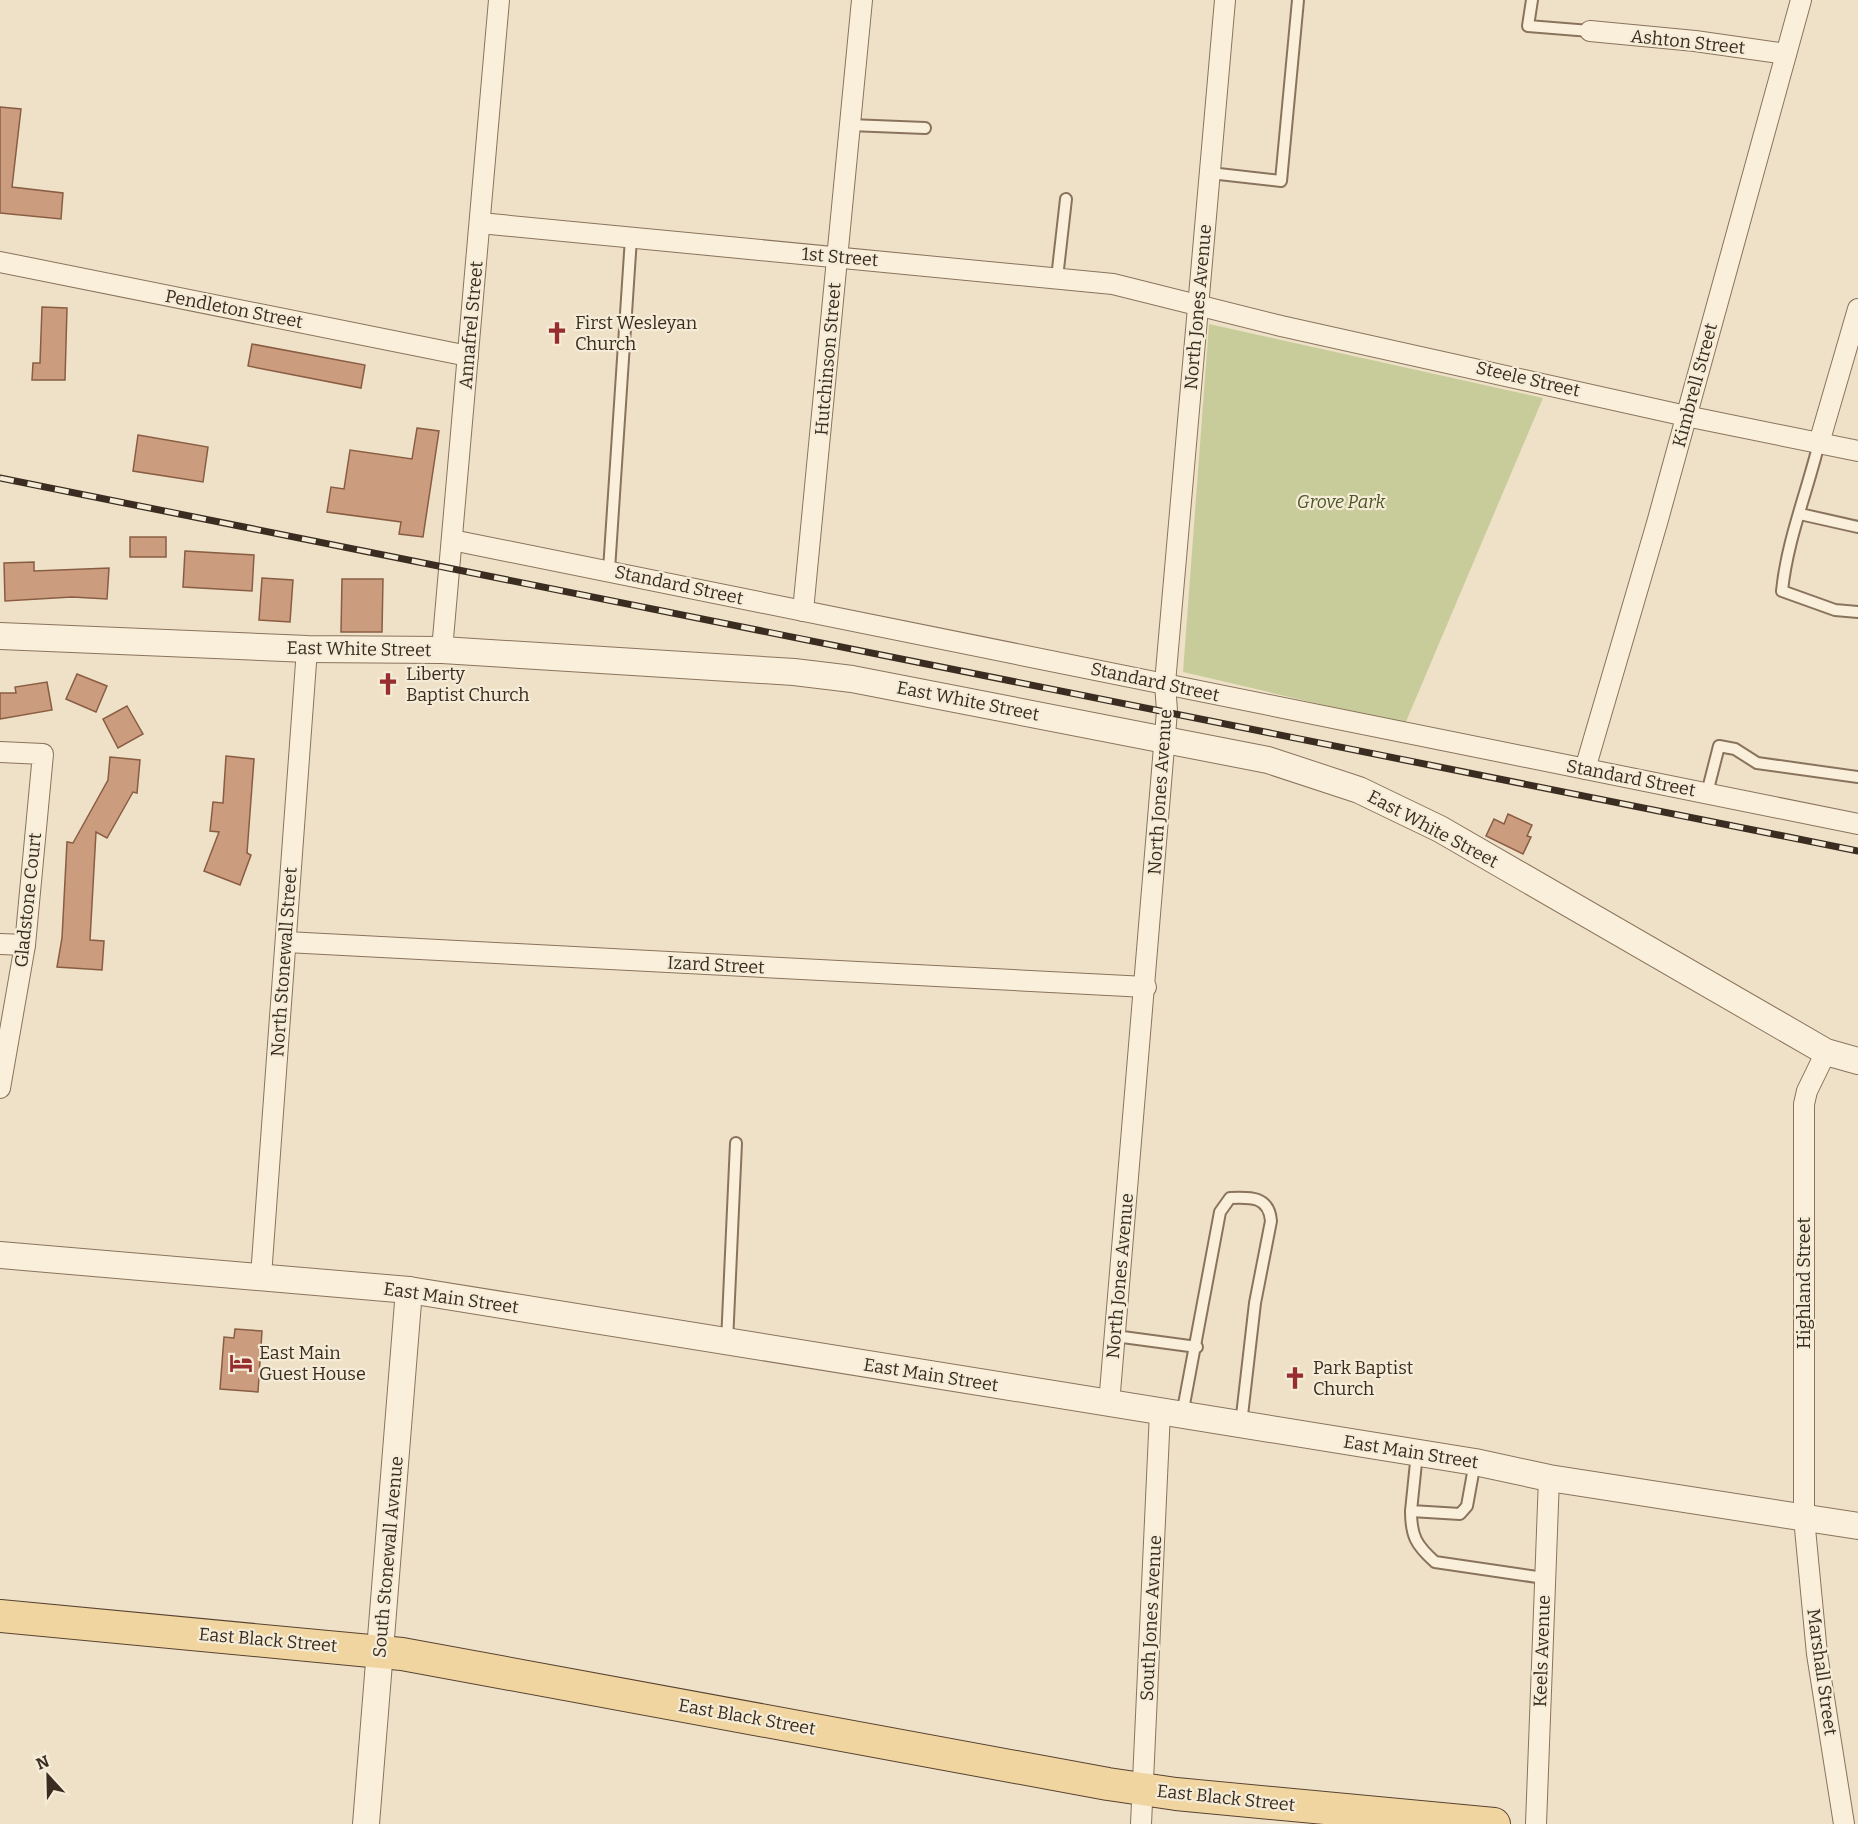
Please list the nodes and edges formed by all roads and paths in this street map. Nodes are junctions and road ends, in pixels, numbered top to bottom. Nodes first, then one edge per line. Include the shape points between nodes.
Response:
1 (499, 0) edge
2 (862, 0) edge
3 (1226, 0) edge
4 (1298, 0) edge
5 (1532, 0) edge
6 (1801, 0) edge
7 (1590, 32) joint
8 (1786, 54) junction
9 (850, 125) junction
10 (925, 128) dead end
11 (1210, 173) junction
12 (1066, 199) dead end
13 (480, 223) junction
14 (631, 238) junction
15 (837, 257) junction
16 (0, 262) edge
17 (1057, 278) junction
18 (1198, 305) junction
19 (1858, 309) edge
20 (468, 356) junction
21 (1686, 416) junction
22 (1819, 443) junction
23 (1858, 451) edge
24 (1800, 514) junction
25 (1858, 527) edge
26 (452, 540) junction
27 (609, 570) junction
28 (803, 611) junction
29 (1858, 612) edge
30 (0, 636) edge
31 (307, 649) junction
32 (442, 650) junction
33 (1165, 683) junction
34 (1164, 739) junction
35 (0, 752) edge
36 (1585, 769) junction
37 (1858, 777) edge
38 (1707, 793) junction
39 (1858, 824) edge
40 (286, 942) junction
41 (0, 945) edge
42 (25, 945) junction
43 (1146, 987) junction
44 (1826, 1052) junction
45 (1858, 1061) edge
46 (0, 1088) edge
47 (736, 1143) dead end
48 (0, 1255) edge
49 (261, 1276) junction
50 (409, 1290) junction
51 (1115, 1336) junction
52 (727, 1342) junction
53 (1197, 1347) junction
54 (1109, 1404) junction
55 (1171, 1414) junction
56 (1241, 1425) junction
57 (1417, 1453) junction
58 (1475, 1462) junction
59 (1549, 1478) junction
60 (1411, 1510) junction
61 (1804, 1518) junction
62 (1858, 1526) edge
63 (1544, 1578) junction
64 (0, 1616) edge
65 (381, 1651) junction
66 (1143, 1789) junction
67 (366, 1824) edge
68 (1141, 1824) edge
69 (1494, 1824) edge
70 (1536, 1824) edge
71 (1845, 1824) edge

1 - 13 street, Annafrel Street
2 - 9 street, Hutchinson Street
3 - 11 street, North Jones Avenue
4 - 11 lane via 1281,181
5 - 7 lane via 1528,26
6 - 8 street, Kimbrell Street
7 - 8 street, Ashton Street
8 - 21 street, Kimbrell Street
9 - 10 lane
9 - 15 street, Hutchinson Street
11 - 18 street, North Jones Avenue
12 - 17 lane
13 - 14 street, 1st Street
13 - 20 street, Annafrel Street
14 - 15 street, 1st Street
14 - 27 lane
15 - 17 street, 1st Street
15 - 28 street, Hutchinson Street
16 - 20 street, Pendleton Street
17 - 18 street, 1st Street via 1113,284
18 - 21 street, Steele Street
18 - 33 street, North Jones Avenue
19 - 22 street
20 - 26 street, Annafrel Street
21 - 22 street, Steele Street
21 - 36 street, Kimbrell Street
22 - 23 street, Steele Street
22 - 24 lane
24 - 25 lane
24 - 29 lane via 1784,566 1782,591 1835,610
26 - 27 street, Standard Street
26 - 32 street, Annafrel Street
27 - 28 street, Standard Street
28 - 33 street, Standard Street
30 - 31 street, East White Street
31 - 32 street, East White Street
31 - 40 street, North Stonewall Street
32 - 34 street, East White Street via 852,679
33 - 34 street, North Jones Avenue
33 - 36 street, Standard Street
34 - 43 street, North Jones Avenue
34 - 44 street, East White Street via 1268,760 1359,790 1440,829
35 - 42 street, Gladstone Court via 43,754
36 - 38 street, Standard Street
37 - 38 lane via 1757,763 1736,749 1719,746
38 - 39 street, Standard Street
40 - 43 street, Izard Street
40 - 49 street, North Stonewall Street
41 - 42 street
42 - 46 street, Gladstone Court
43 - 51 street, North Jones Avenue
44 - 45 street, East White Street
44 - 61 street, Highland Street via 1804,1104
47 - 52 lane
48 - 49 street, East Main Street
49 - 50 street, East Main Street
50 - 52 street, East Main Street
50 - 65 street, South Stonewall Avenue
51 - 53 lane
51 - 54 street, North Jones Avenue
52 - 54 street, East Main Street
53 - 55 lane
53 - 56 lane via 1220,1212 1230,1198 1252,1197 1262,1201 1271,1221 1254,1303
54 - 55 street, East Main Street
55 - 56 street, East Main Street
55 - 66 street, South Jones Avenue
56 - 57 street, East Main Street
57 - 58 street, East Main Street
57 - 60 lane
58 - 59 street, East Main Street
58 - 60 lane via 1467,1506 1460,1514
59 - 61 street, East Main Street
59 - 63 street, Keels Avenue
60 - 63 lane via 1411,1531 1435,1562
61 - 62 street, East Main Street
61 - 71 street, Marshall Street via 1817,1654
63 - 70 street, Keels Avenue
64 - 65 main road, East Black Street
65 - 66 main road, East Black Street
65 - 67 street, South Stonewall Avenue
66 - 68 street, South Jones Avenue
66 - 69 main road, East Black Street

